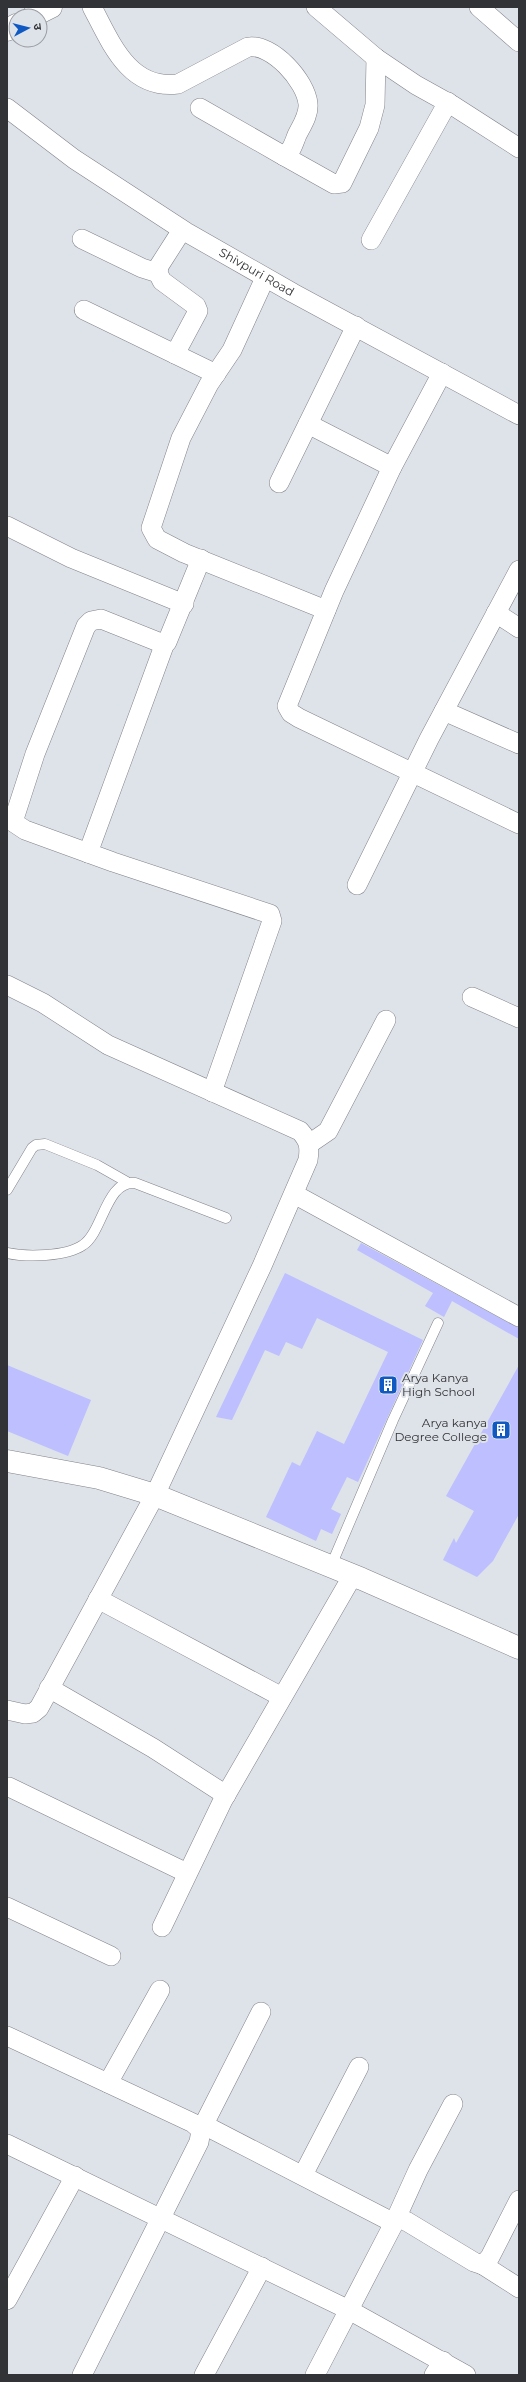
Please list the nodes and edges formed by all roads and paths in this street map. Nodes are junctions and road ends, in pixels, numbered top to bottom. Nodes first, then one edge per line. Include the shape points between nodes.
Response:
1 (92, 7) edge
2 (316, 7) edge
3 (479, 7) edge
4 (519, 42) edge
5 (376, 58) junction
6 (448, 102) junction
7 (7, 108) edge
8 (200, 108) dead end
9 (519, 148) edge
10 (284, 156) junction
11 (182, 230) junction
12 (82, 239) dead end
13 (371, 240) dead end
14 (158, 273) junction
15 (265, 278) junction
16 (84, 310) dead end
17 (356, 326) junction
18 (175, 354) junction
19 (442, 373) junction
20 (216, 374) junction
21 (519, 415) edge
22 (308, 424) junction
23 (392, 467) junction
24 (280, 483) dead end
25 (7, 526) edge
26 (201, 560) junction
27 (519, 570) edge
28 (184, 604) junction
29 (326, 610) junction
30 (496, 613) junction
31 (519, 628) edge
32 (165, 643) junction
33 (444, 711) junction
34 (519, 744) edge
35 (413, 772) junction
36 (519, 824) edge
37 (88, 853) junction
38 (357, 885) dead end
39 (7, 985) edge
40 (472, 997) dead end
41 (519, 1018) edge
42 (386, 1020) dead end
43 (212, 1092) junction
44 (309, 1144) junction
45 (127, 1182) junction
46 (7, 1190) edge
47 (294, 1194) junction
48 (226, 1218) dead end
49 (7, 1253) edge
50 (519, 1318) edge
51 (438, 1323) dead end
52 (7, 1461) edge
53 (155, 1495) junction
54 (331, 1566) junction
55 (353, 1575) junction
56 (98, 1599) junction
57 (519, 1648) edge
58 (49, 1688) junction
59 (282, 1697) junction
60 (7, 1710) edge
61 (9, 1787) dead end
62 (226, 1794) junction
63 (187, 1873) junction
64 (7, 1907) edge
65 (162, 1927) dead end
66 (111, 1956) dead end
67 (160, 1990) dead end
68 (261, 2012) dead end
69 (7, 2036) edge
70 (359, 2067) dead end
71 (108, 2083) junction
72 (453, 2104) dead end
73 (202, 2128) junction
74 (7, 2144) edge
75 (303, 2175) junction
76 (75, 2176) junction
77 (519, 2200) edge
78 (160, 2217) junction
79 (394, 2223) junction
80 (483, 2265) junction
81 (262, 2267) junction
82 (519, 2288) edge
83 (7, 2300) edge
84 (349, 2310) junction
85 (438, 2368) edge
86 (82, 2375) edge
87 (204, 2375) edge
88 (315, 2375) edge
89 (466, 2375) edge

1 - 10 street via 123,62 146,80 165,86 178,84 248,47 256,46 275,54 301,82 308,105 307,116 288,154
2 - 5 street
3 - 4 street
5 - 6 street via 416,85
5 - 10 street via 375,105 369,128 342,183 334,184
6 - 9 street
6 - 13 street
7 - 11 street, Shivpuri Road via 74,159
8 - 10 street
11 - 14 street via 159,266
11 - 15 street, Shivpuri Road
12 - 14 street
14 - 18 street via 162,280 196,306 198,311
15 - 17 street, Shivpuri Road
15 - 20 street via 232,350
16 - 18 street
17 - 19 street, Shivpuri Road
17 - 22 street
18 - 20 street
19 - 21 street, Shivpuri Road
19 - 23 street
20 - 26 street via 181,438 151,528 157,539
22 - 23 street
22 - 24 street
23 - 29 street
25 - 28 street via 78,560
26 - 28 street
26 - 29 street
27 - 30 street
28 - 32 street
29 - 35 street via 287,706 291,713 299,718
30 - 31 street
30 - 33 street
32 - 37 street
32 - 37 street via 101,620 91,621 86,626 35,754 13,822 25,830
33 - 34 street
33 - 35 street
35 - 36 street
35 - 38 street
37 - 43 street via 263,911 272,918
39 - 43 street via 43,1003 108,1045
40 - 41 street
42 - 44 street via 328,1131
43 - 44 street via 300,1131
44 - 47 street via 308,1160
45 - 46 lane via 97,1165 45,1144 32,1148
45 - 48 lane via 135,1182
45 - 49 lane via 118,1188 84,1245 62,1252 22,1255
47 - 50 street
47 - 53 street
51 - 54 lane via 392,1420
52 - 53 main road via 93,1476
53 - 54 main road
53 - 56 street
54 - 55 main road
55 - 57 main road
55 - 59 street
56 - 58 street
56 - 59 street
58 - 60 street via 33,1713 24,1714
58 - 62 street
59 - 62 street
61 - 63 street
62 - 63 street
63 - 65 street
64 - 66 street
67 - 71 street
68 - 73 street
69 - 71 street
70 - 75 street
71 - 73 street
72 - 79 street via 418,2170
73 - 75 street
73 - 78 street via 199,2142
74 - 76 street
75 - 79 street
76 - 78 street
76 - 83 street
77 - 80 street
78 - 81 street
78 - 86 street
79 - 80 street via 400,2219 406,2221
79 - 84 street
80 - 82 street
81 - 84 street
81 - 87 street
84 - 85 street
84 - 88 street
85 - 89 street

